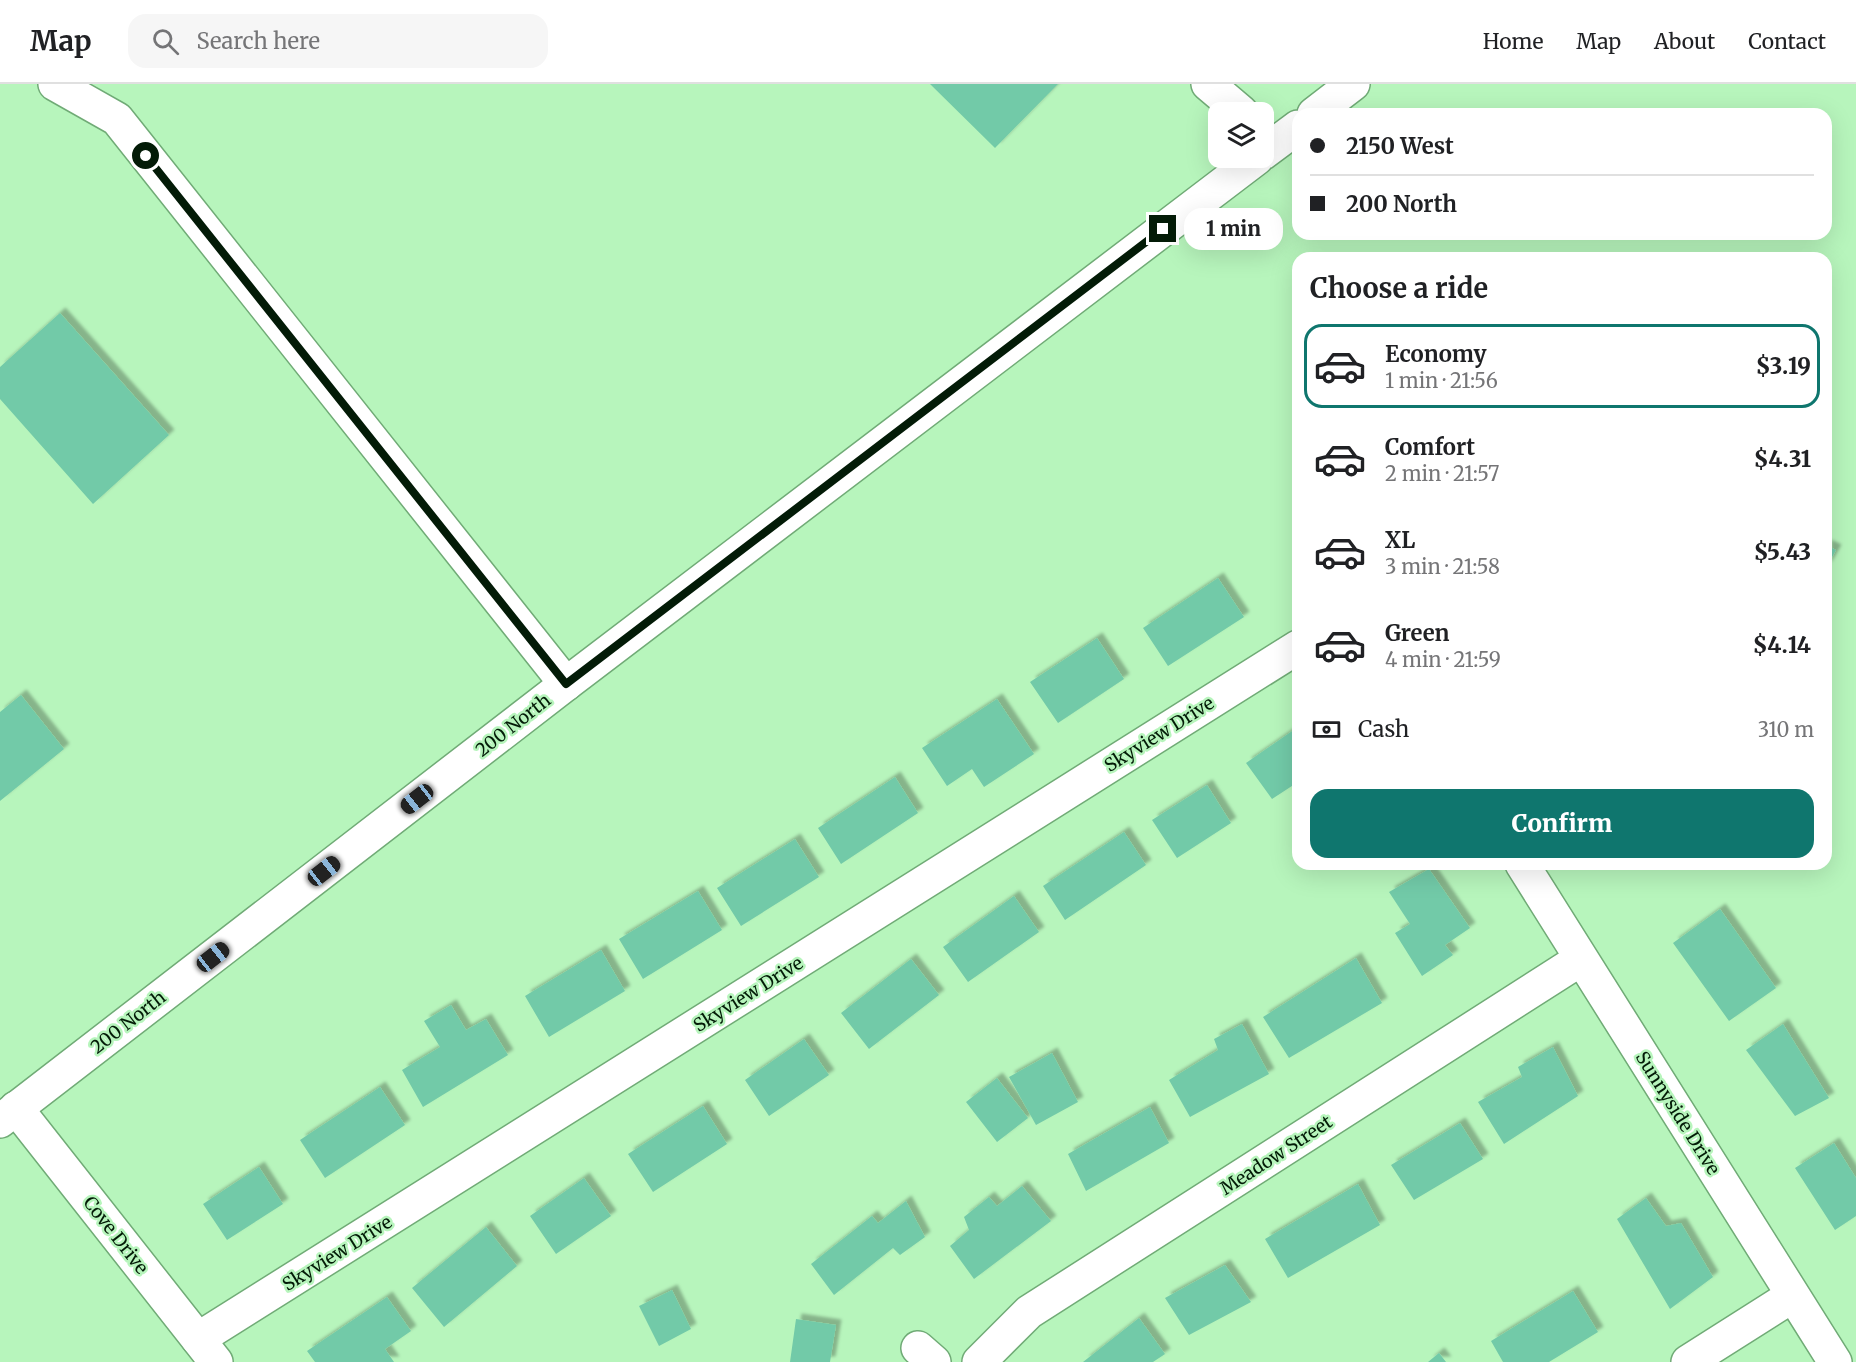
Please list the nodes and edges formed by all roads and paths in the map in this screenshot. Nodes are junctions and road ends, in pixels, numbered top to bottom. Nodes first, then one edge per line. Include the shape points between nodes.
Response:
1 (55, 84) edge
2 (1208, 84) edge
3 (1353, 84) edge
4 (1229, 102) edge
5 (1322, 108) edge
6 (1237, 168) edge
7 (1292, 651) edge
8 (566, 684) junction
9 (1526, 870) edge
10 (1581, 959) junction
11 (8, 1115) edge
12 (1792, 1296) junction
13 (207, 1350) edge
14 (979, 1362) edge
15 (1688, 1362) edge
16 (1835, 1362) edge

1 - 8 street via 117,119
2 - 4 street
3 - 5 street
6 - 8 street, 200 North
7 - 13 street, Skyview Drive
8 - 11 street, 200 North
9 - 10 street, Sunnyside Drive
10 - 12 street, Sunnyside Drive
10 - 14 street, Meadow Street via 1029,1312
11 - 13 street, Cove Drive
12 - 15 street
12 - 16 street, Sunnyside Drive

